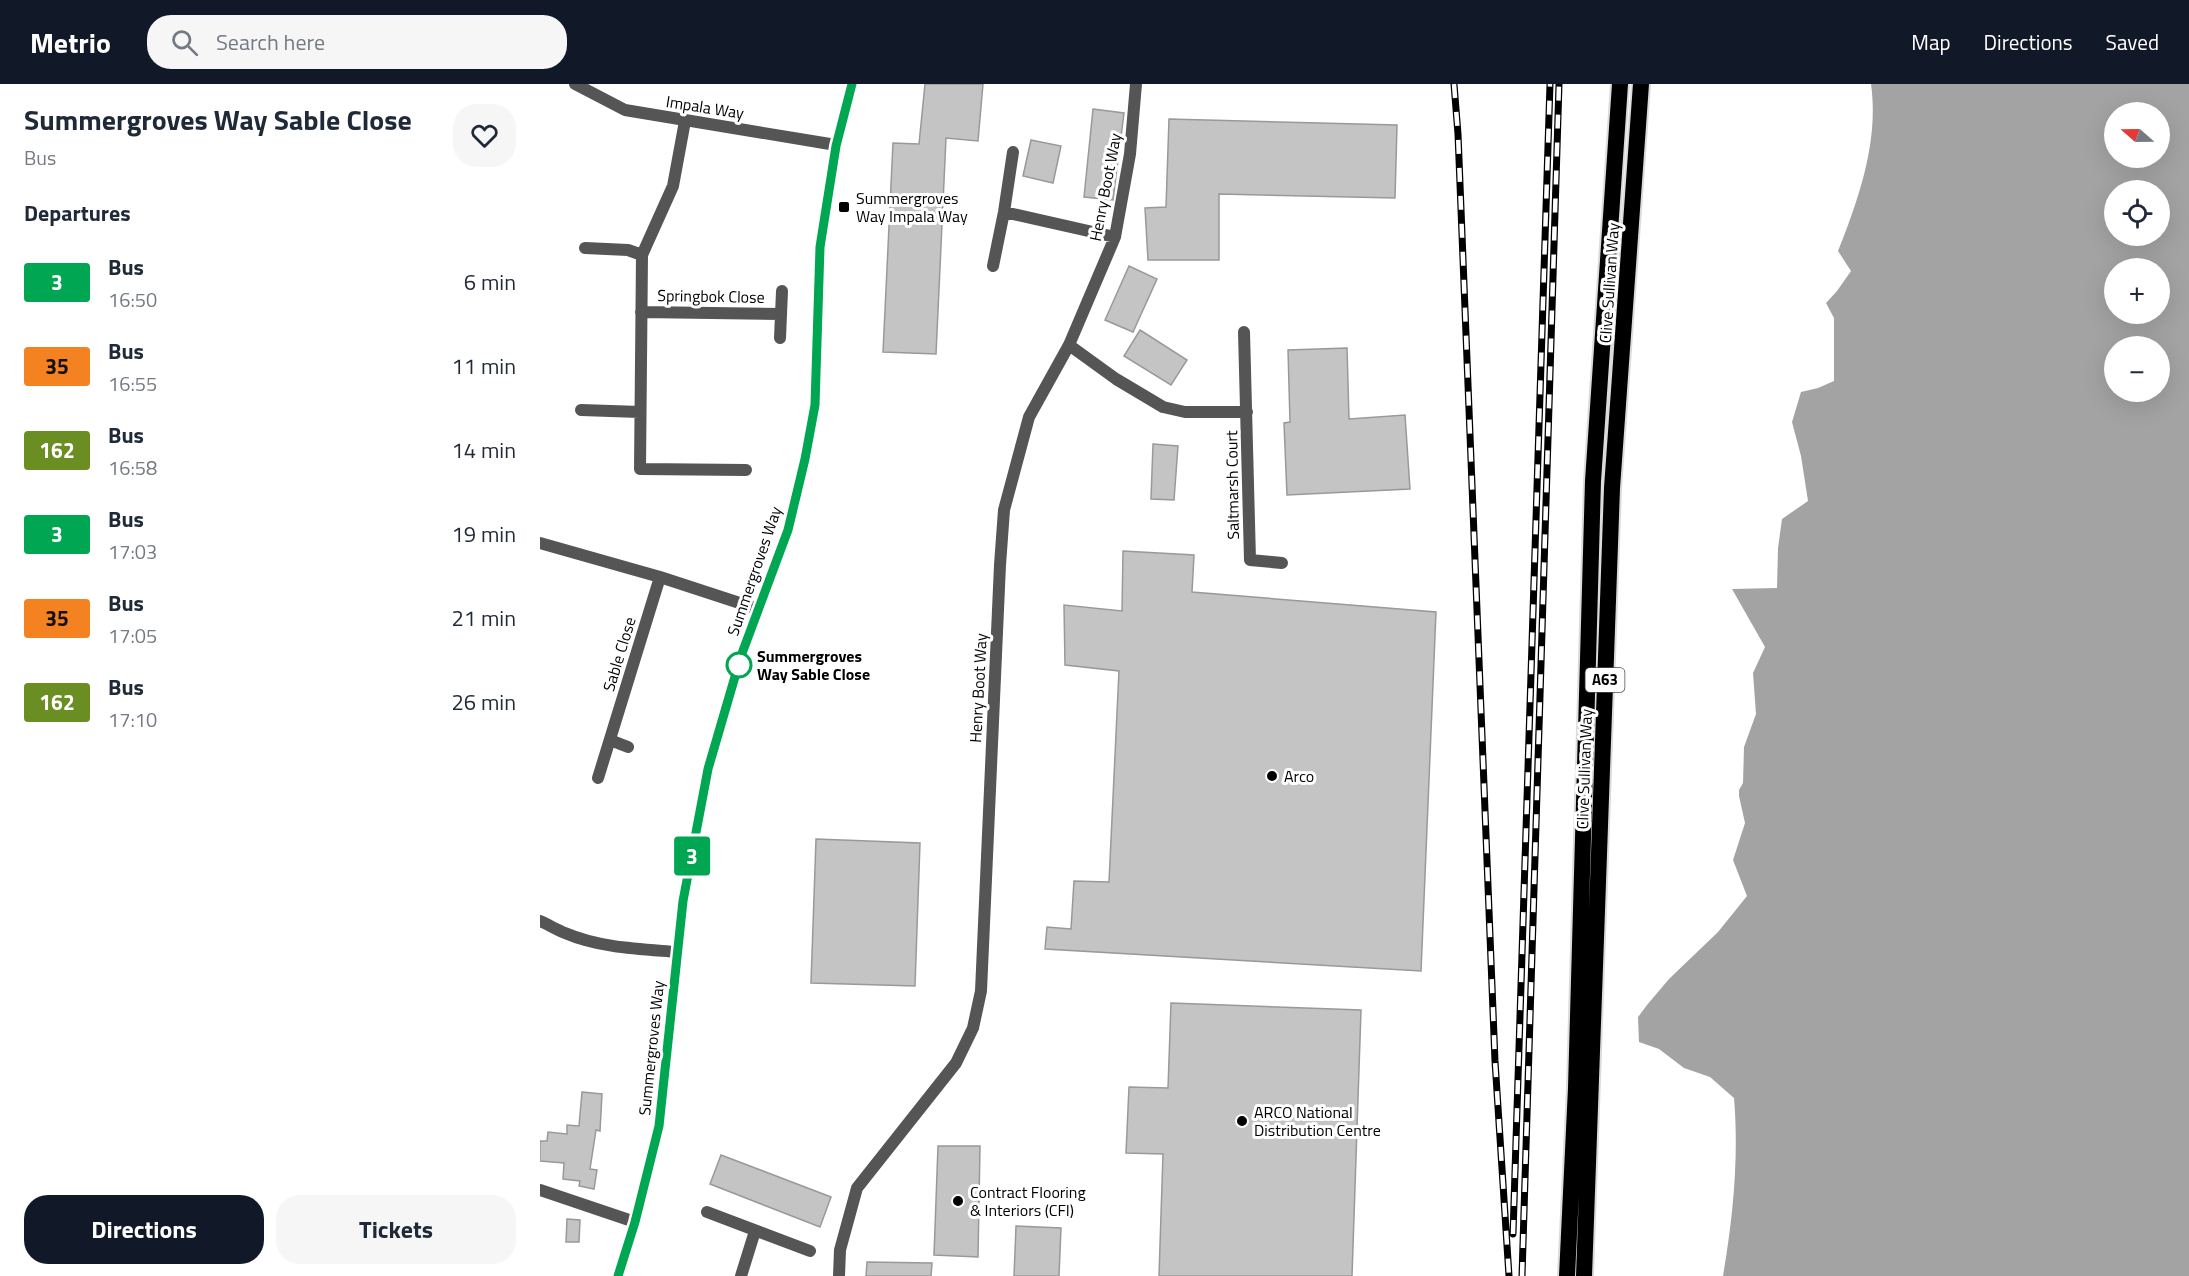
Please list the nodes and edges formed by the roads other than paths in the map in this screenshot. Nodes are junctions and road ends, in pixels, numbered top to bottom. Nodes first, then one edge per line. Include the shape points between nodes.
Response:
1 (575, 84) edge
2 (852, 84) edge
3 (1136, 84) edge
4 (1620, 84) edge
5 (1641, 84) edge
6 (685, 121) junction
7 (836, 146) junction
8 (1013, 152) dead end
9 (1004, 212) junction
10 (1115, 237) junction
11 (585, 248) dead end
12 (642, 255) junction
13 (993, 266) dead end
14 (782, 291) dead end
15 (641, 312) junction
16 (781, 314) junction
17 (1244, 332) dead end
18 (780, 339) dead end
19 (1069, 345) junction
20 (581, 410) dead end
21 (640, 412) junction
22 (1247, 412) junction
23 (746, 470) dead end
24 (540, 543) edge
25 (1282, 564) dead end
26 (660, 577) junction
27 (758, 609) junction
28 (610, 740) junction
29 (628, 747) dead end
30 (598, 778) dead end
31 (540, 921) edge
32 (677, 952) junction
33 (540, 1190) edge
34 (707, 1212) dead end
35 (635, 1222) junction
36 (755, 1231) junction
37 (810, 1251) dead end
38 (618, 1276) edge
39 (741, 1276) edge
40 (839, 1276) edge
41 (1567, 1276) edge
42 (1584, 1276) edge

1 - 6 street, Impala Way via 625,110
2 - 7 street, Summergroves Way
3 - 10 street, Henry Boot Way via 1130,154
4 - 41 highway, Clive Sullivan Way / A63 via 1593,481
5 - 42 highway, Clive Sullivan Way / A63 via 1612,488
6 - 7 street, Impala Way
6 - 12 street, Springbok Close via 673,186
7 - 27 street, Summergroves Way via 820,247 815,405 788,530
8 - 9 street
9 - 10 street
9 - 13 street
10 - 19 street, Henry Boot Way
11 - 12 street via 628,250
12 - 15 street, Springbok Close
14 - 16 street, Springbok Close
15 - 16 street, Springbok Close
15 - 21 street, Springbok Close
16 - 18 street, Springbok Close
17 - 22 street, Saltmarsh Court
19 - 22 street, Saltmarsh Court via 1163,407 1185,412
19 - 40 street, Henry Boot Way via 1029,417 1004,510 981,991 973,1028 956,1063 857,1188 840,1250
20 - 21 street
21 - 23 street, Springbok Close via 639,469
22 - 25 street, Saltmarsh Court via 1250,560
24 - 26 street
26 - 27 street
26 - 28 street, Sable Close
27 - 32 street, Summergroves Way via 708,769
28 - 29 street
28 - 30 street, Sable Close
31 - 32 street via 588,940
32 - 35 street, Summergroves Way via 659,1126
33 - 35 street
34 - 36 street
35 - 38 street, Summergroves Way
36 - 37 street
36 - 39 street

